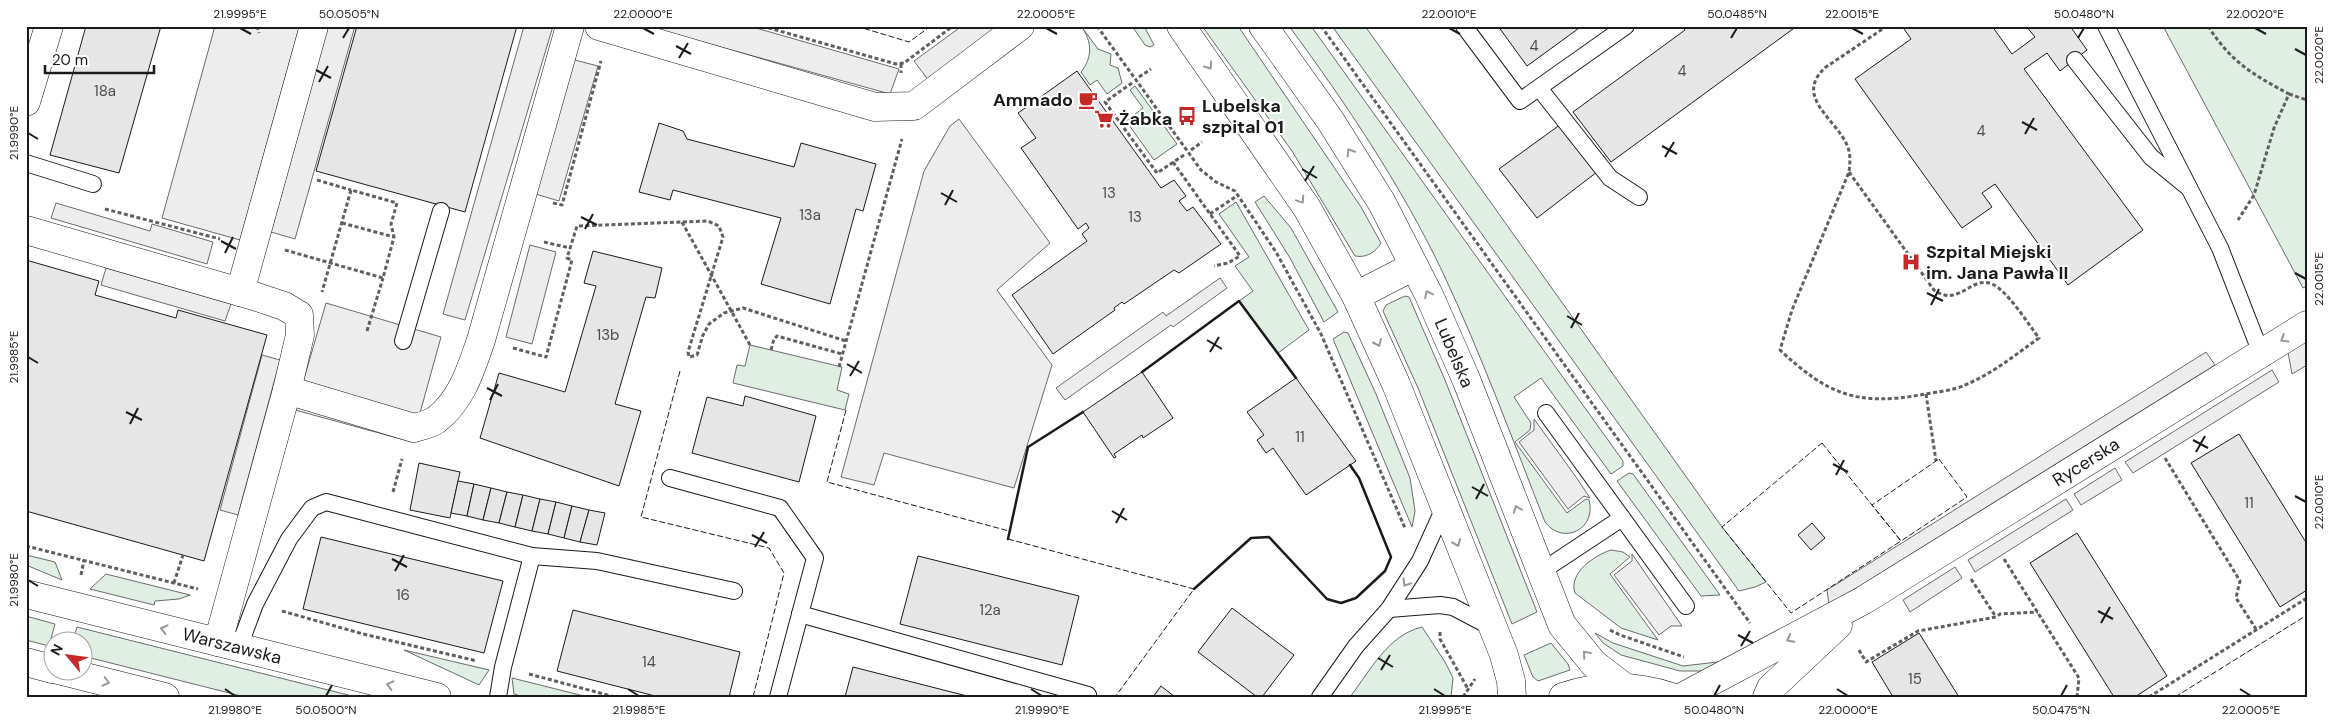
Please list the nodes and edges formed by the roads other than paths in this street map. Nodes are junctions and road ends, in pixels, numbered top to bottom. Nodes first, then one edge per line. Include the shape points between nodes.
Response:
1 (49, 26) edge
2 (314, 26) edge
3 (570, 26) edge
4 (599, 26) edge
5 (1020, 26) edge
6 (1181, 26) edge
7 (1263, 26) edge
8 (1464, 26) edge
9 (1626, 26) edge
10 (2106, 26) edge
11 (2075, 60) dead end
12 (1539, 88) junction
13 (26, 102) edge
14 (26, 163) edge
15 (93, 184) dead end
16 (2192, 191) junction
17 (1639, 197) dead end
18 (441, 211) dead end
19 (26, 230) edge
20 (1414, 266) junction
21 (240, 292) junction
22 (1356, 296) junction
23 (2307, 325) edge
24 (403, 341) dead end
25 (2261, 353) junction
26 (286, 390) junction
27 (1546, 413) dead end
28 (670, 478) dead end
29 (1444, 508) junction
30 (1622, 518) junction
31 (532, 556) junction
32 (1542, 571) junction
33 (734, 591) dead end
34 (26, 594) edge
35 (243, 600) junction
36 (1864, 600) junction
37 (1686, 606) dead end
38 (1389, 609) junction
39 (800, 614) junction
40 (1491, 627) junction
41 (228, 645) junction
42 (26, 662) edge
43 (42, 666) edge
44 (92, 679) edge
45 (1623, 686) junction
46 (1088, 695) dead end
47 (165, 697) edge
48 (437, 697) edge
49 (498, 697) edge
50 (778, 697) edge
51 (1320, 697) edge
52 (1512, 697) edge
53 (1563, 697) edge
54 (1672, 697) edge
55 (1682, 697) edge
56 (1767, 697) edge

1 - 13 street
2 - 21 street
3 - 26 street via 481,340 467,382 453,403 435,421 414,428
4 - 5 street via 876,107 914,106
6 -> 22 street via 1307,208
20 -> 7 street, Lubelska via 1382,203 1330,120
8 - 12 lane via 1520,101
9 - 12 lane
10 - 16 lane
11 - 16 lane via 2151,157
12 - 17 lane via 1610,178
14 - 15 lane
16 - 25 lane via 2220,248
18 - 24 lane
19 - 21 street
20 - 22 street
32 -> 20 street, Lubelska via 1466,379
21 - 26 street via 284,306 299,315 300,335
22 -> 29 street via 1396,384
23 -> 25 street, Rycerska
25 - 36 street, Rycerska
26 - 35 street
27 - 30 lane
28 - 39 lane via 780,508 815,558
29 -> 38 lane via 1420,562
29 -> 40 street
30 - 32 lane
30 - 37 lane
31 - 33 lane via 597,561
31 - 35 lane via 326,502 312,508
31 - 49 lane
45 -> 32 street, Lubelska via 1594,664 1562,625
41 -> 34 street, Warszawska
35 - 41 street
36 -> 55 street, Rycerska
36 - 56 street, Rycerska via 1771,688
38 - 40 lane via 1453,607
38 - 51 lane via 1356,646
39 - 46 lane
39 - 50 lane
40 - 52 street via 1504,655
48 -> 41 street, Warszawska
42 - 43 street
44 -> 47 street
45 - 53 street via 1582,690
45 - 54 street

